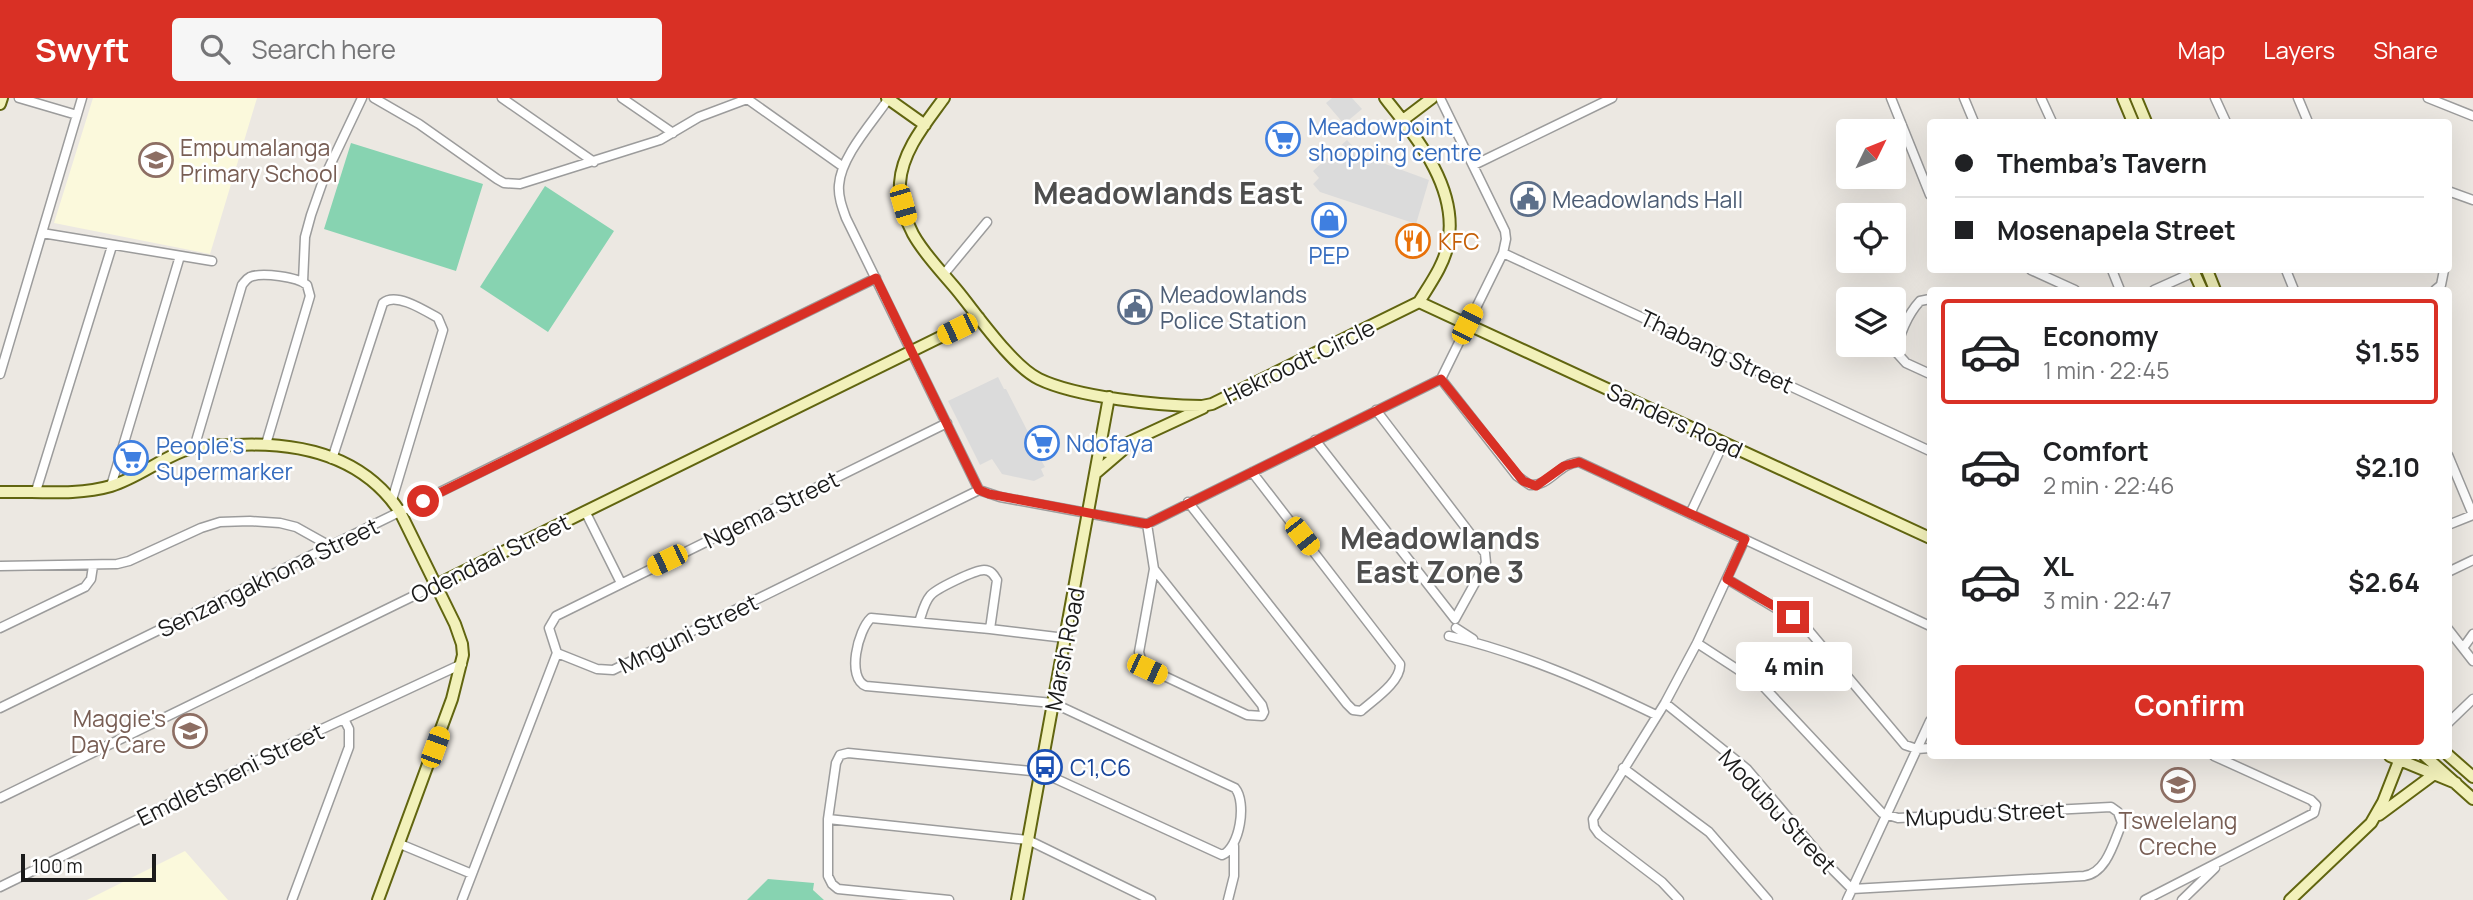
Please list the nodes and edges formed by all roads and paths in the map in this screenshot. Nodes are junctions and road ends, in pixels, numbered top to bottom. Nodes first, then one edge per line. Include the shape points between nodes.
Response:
1 (2, 98) edge
2 (19, 98) edge
3 (82, 98) edge
4 (362, 98) edge
5 (374, 98) edge
6 (502, 98) edge
7 (622, 98) edge
8 (746, 98) edge
9 (888, 98) edge
10 (944, 98) edge
11 (1385, 98) edge
12 (1432, 98) edge
13 (1440, 98) edge
14 (1612, 98) edge
15 (1891, 98) edge
16 (1964, 98) edge
17 (2041, 98) edge
18 (2123, 98) edge
19 (2136, 98) edge
20 (2215, 98) edge
21 (2298, 98) edge
22 (2428, 98) edge
23 (0, 104) edge
24 (77, 115) junction
25 (2473, 116) edge
26 (1973, 119) edge
27 (2051, 119) edge
28 (2132, 119) edge
29 (2145, 119) edge
30 (2225, 119) edge
31 (2307, 119) edge
32 (1402, 120) junction
33 (925, 125) junction
34 (673, 133) junction
35 (594, 162) junction
36 (1474, 165) junction
37 (842, 166) junction
38 (1927, 188) edge
39 (2452, 192) edge
40 (2473, 200) edge
41 (987, 222) dead end
42 (42, 233) junction
43 (112, 246) junction
44 (1503, 253) junction
45 (180, 256) junction
46 (212, 261) dead end
47 (2038, 273) edge
48 (2190, 273) edge
49 (944, 274) junction
50 (876, 278) junction
51 (303, 282) junction
52 (2068, 287) edge
53 (2160, 287) edge
54 (1927, 299) edge
55 (1419, 302) junction
56 (979, 318) junction
57 (1467, 324) junction
58 (912, 351) junction
59 (1927, 372) edge
60 (0, 374) edge
61 (1441, 379) junction
62 (1109, 397) junction
63 (1212, 404) junction
64 (1376, 410) junction
65 (947, 423) junction
66 (1137, 439) junction
67 (1315, 440) junction
68 (1724, 443) junction
69 (266, 444) junction
70 (194, 448) junction
71 (1927, 450) edge
72 (1100, 451) junction
73 (332, 459) junction
74 (2452, 465) edge
75 (1252, 472) junction
76 (1096, 473) junction
77 (111, 485) junction
78 (979, 490) junction
79 (36, 491) junction
80 (0, 492) edge
81 (392, 500) junction
82 (1188, 502) junction
83 (586, 511) junction
84 (400, 512) junction
85 (1690, 514) junction
86 (1089, 515) junction
87 (2473, 515) edge
88 (2452, 523) edge
89 (1147, 524) junction
90 (1927, 537) edge
91 (1745, 539) junction
92 (330, 546) junction
93 (2473, 560) edge
94 (0, 566) edge
95 (93, 566) junction
96 (1154, 569) junction
97 (2452, 570) edge
98 (1727, 579) junction
99 (621, 583) junction
100 (436, 585) junction
101 (919, 622) junction
102 (1455, 624) junction
103 (1927, 625) edge
104 (0, 628) edge
105 (990, 629) junction
106 (2473, 634) edge
107 (2452, 635) edge
108 (1449, 636) dead end
109 (1065, 638) junction
110 (1478, 643) junction
111 (1698, 643) junction
112 (2463, 648) junction
113 (557, 653) junction
114 (2473, 661) edge
115 (462, 664) junction
116 (2473, 699) edge
117 (1053, 703) junction
118 (1665, 703) junction
119 (0, 708) edge
120 (1656, 715) junction
121 (344, 719) junction
122 (2452, 719) edge
123 (1927, 728) edge
124 (1927, 748) edge
125 (1917, 749) junction
126 (2452, 758) edge
127 (2221, 759) edge
128 (2397, 759) edge
129 (2401, 759) edge
130 (2428, 759) edge
131 (1623, 768) junction
132 (1041, 772) junction
133 (2433, 775) junction
134 (2473, 776) edge
135 (2456, 783) junction
136 (0, 798) edge
137 (2473, 799) edge
138 (1886, 816) junction
139 (828, 818) junction
140 (2374, 819) junction
141 (2122, 823) joint
142 (1028, 840) junction
143 (1234, 843) junction
144 (400, 844) junction
145 (2220, 863) junction
146 (472, 874) junction
147 (0, 887) edge
148 (1852, 889) junction
149 (292, 900) edge
150 (378, 900) edge
151 (462, 900) edge
152 (949, 900) edge
153 (1017, 900) edge
154 (1151, 900) edge
155 (1228, 900) edge
156 (1679, 900) edge
157 (1768, 900) edge
158 (1847, 900) edge
159 (2145, 900) edge
160 (2182, 900) edge
161 (2290, 900) edge

1 - 23 street
2 - 24 street
3 - 24 street
4 - 51 street via 311,215
5 - 35 street via 504,183 520,184
6 - 35 street
7 - 34 street
8 - 34 street
8 - 37 street
9 - 33 street
9 - 37 street
10 - 33 street, Hekroodt Circle
11 - 32 street
12 - 32 street
13 - 36 street
14 - 36 street
15 - 38 street
16 - 26 street
17 - 27 street
18 - 28 street
19 - 29 street
20 - 30 street
21 - 31 street
22 - 25 street
24 - 42 street
32 - 55 street via 1433,165 1449,222 1443,258
33 - 49 street, Hekroodt Circle via 906,159 901,192 913,233
34 - 35 street
36 - 44 street via 1505,231
37 - 50 street via 840,201
39 - 40 street
41 - 49 street
42 - 43 street
42 - 60 street
43 - 45 street
43 - 79 street
44 - 57 street
44 - 71 street, Thabang Street
45 - 46 street
45 - 77 street
47 - 52 street
48 - 53 street
49 - 56 street, Hekroodt Circle
50 - 58 street
50 - 84 street, Senzangakhona Street
51 - 69 street via 310,296
51 - 70 street via 251,276 242,285
54 - 59 street via 1909,315 1897,348 1902,360
55 - 57 street, Sanders Road
55 - 63 street, Hekroodt Circle
56 - 58 street, Odendaal Street
56 - 62 street, Hekroodt Circle via 1037,378
57 - 61 street
57 - 68 street, Sanders Road
58 - 65 street
58 - 83 street, Odendaal Street
61 - 64 street
61 - 85 street via 1517,476 1530,485 1579,462
62 - 63 street, Hekroodt Circle via 1185,406
62 - 72 street, Marsh Road
63 - 66 street
64 - 67 street
64 - 102 street via 1486,556
65 - 78 street
65 - 99 street, Ngema Street
66 - 72 street
66 - 76 street
67 - 75 street
67 - 102 street
68 - 85 street
68 - 90 street, Sanders Road
69 - 70 street
69 - 73 street via 293,446
70 - 77 street
72 - 76 street, Marsh Road
73 - 81 street via 374,482
73 - 81 street via 386,300 395,298 438,318 443,330
74 - 87 street
75 - 82 street
75 - 82 street via 1400,664 1395,679 1361,711 1353,710
76 - 86 street, Marsh Road
77 - 79 street
78 - 86 street
78 - 113 street, Mnguni Street via 613,670 597,669
79 - 80 street
81 - 84 street
82 - 89 street
83 - 99 street
83 - 100 street, Odendaal Street
84 - 92 street, Senzangakhona Street
84 - 100 street
85 - 91 street
86 - 89 street
86 - 109 street, Marsh Road
87 - 88 street
89 - 96 street
91 - 98 street
91 - 103 street
92 - 95 street via 290,525 220,522 129,562
92 - 119 street, Senzangakhona Street
93 - 97 street
94 - 95 street
95 - 104 street via 85,587
96 - 96 street via 1139,652 1143,666 1259,717 1265,712
98 - 111 street
98 - 125 street via 1805,626 1896,736
99 - 113 street, Ngema Street via 552,619 550,634
100 - 115 street via 460,636
100 - 136 street, Odendaal Street
101 - 105 street
101 - 105 street via 933,592 985,570 997,580
101 - 117 street via 877,618 867,622 859,642 855,672 859,682
102 - 110 street
105 - 109 street
106 - 112 street
107 - 112 street
108 - 110 street
109 - 117 street, Marsh Road
110 - 120 street via 1550,668
111 - 118 street
111 - 138 street, Mupudu Street via 1763,686
112 - 114 street
113 - 146 street
115 - 121 street, Emdletsheni Street
115 - 144 street
116 - 122 street
117 - 132 street, Marsh Road
117 - 143 street via 1237,789 1241,810
118 - 120 street
118 - 148 street, Modubu Street via 1742,765
120 - 131 street
121 - 147 street, Emdletsheni Street
121 - 149 street via 349,747
123 - 125 street
124 - 125 street
125 - 138 street
126 - 134 street
127 - 145 street via 2316,806 2312,815
128 - 140 street via 2394,779
129 - 133 street
130 - 135 street
131 - 156 street via 1594,815 1594,827
131 - 157 street via 1709,832
132 - 139 street via 845,753 836,763
132 - 142 street, Marsh Road
132 - 143 street via 1222,855
133 - 135 street
133 - 140 street
135 - 137 street
138 - 141 street, Mupudu Street via 2111,807
138 - 148 street
139 - 142 street
139 - 152 street via 828,876 835,888
140 - 161 street
141 - 148 street, Modubu Street via 2102,866 2090,876
142 - 153 street, Marsh Road
142 - 154 street
143 - 155 street
144 - 146 street
144 - 150 street
145 - 159 street
145 - 160 street
146 - 151 street
148 - 158 street

